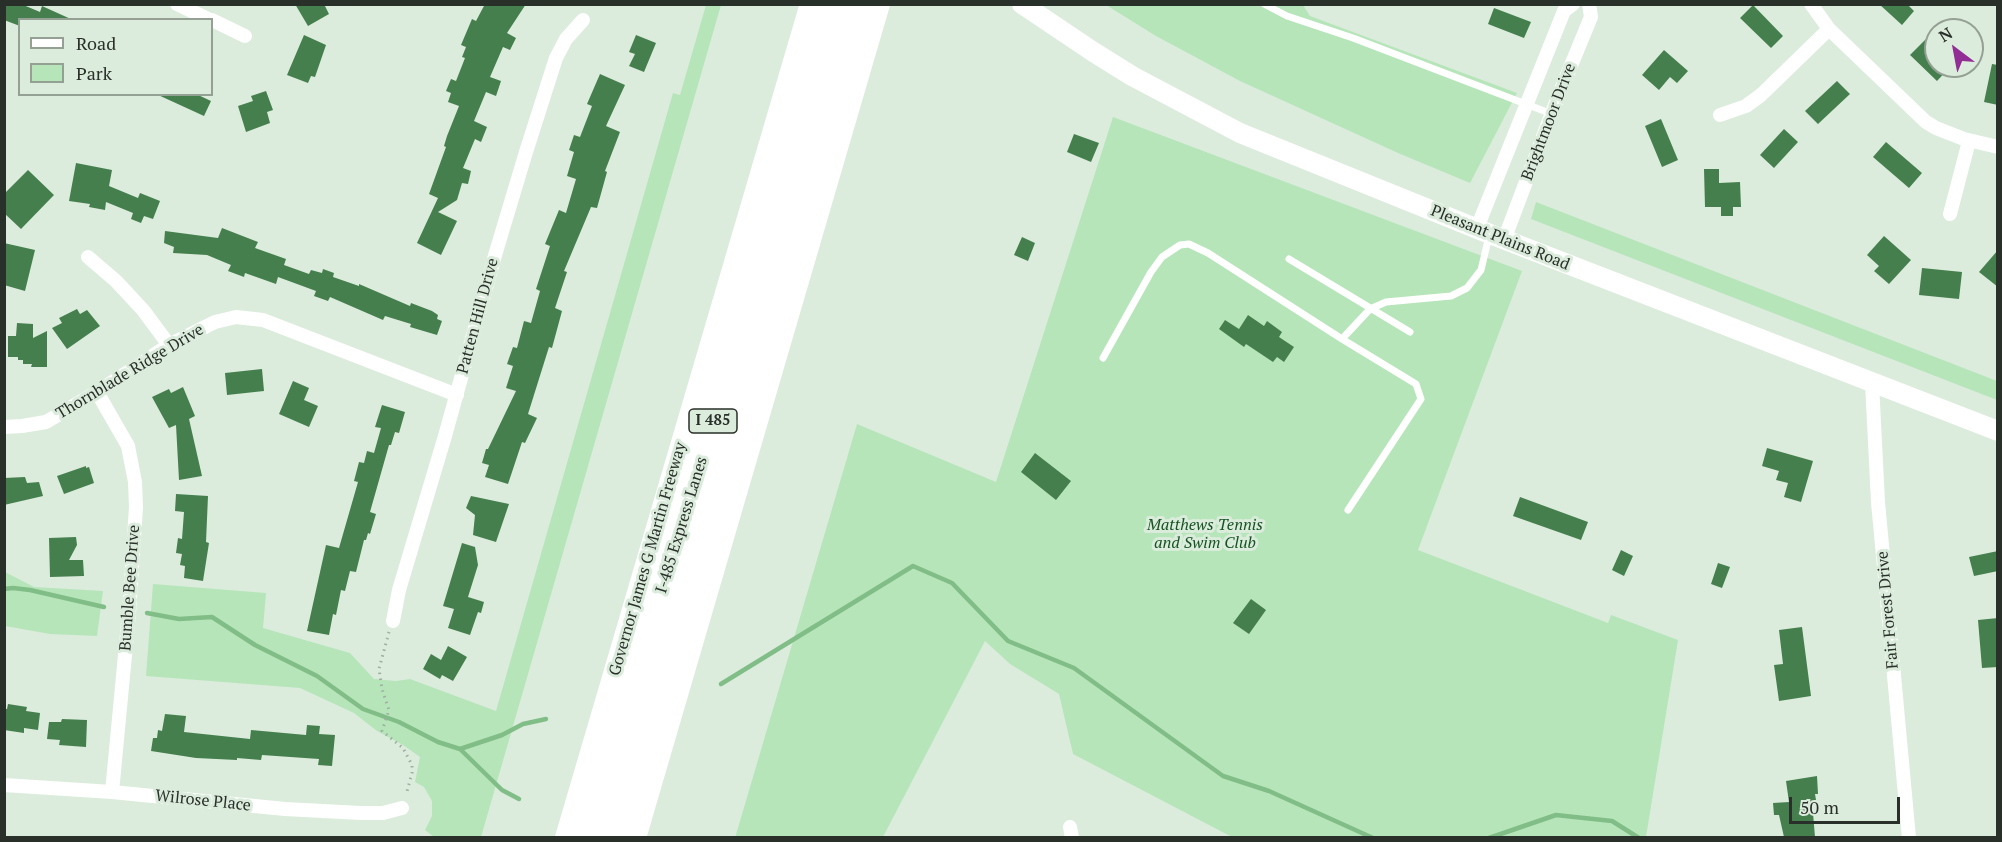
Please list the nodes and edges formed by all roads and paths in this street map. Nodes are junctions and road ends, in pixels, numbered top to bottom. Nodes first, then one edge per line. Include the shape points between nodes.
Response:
1 (177, 4) edge
2 (812, 4) edge
3 (878, 4) edge
4 (1022, 4) edge
5 (1264, 4) edge
6 (1573, 4) edge
7 (1588, 4) edge
8 (1811, 4) edge
9 (850, 9) edge
10 (207, 18) edge
11 (583, 20) dead end
12 (213, 21) edge
13 (1829, 28) junction
14 (245, 36) dead end
15 (1527, 104) junction
16 (1552, 114) junction
17 (1720, 115) dead end
18 (1969, 141) junction
19 (1998, 147) edge
20 (1950, 214) dead end
21 (1490, 234) junction
22 (88, 257) dead end
23 (1289, 259) dead end
24 (1370, 309) junction
25 (1410, 332) dead end
26 (1342, 339) junction
27 (169, 345) junction
28 (1103, 358) dead end
29 (1872, 383) junction
30 (698, 387) junction
31 (97, 392) junction
32 (457, 395) junction
33 (4, 427) edge
34 (1998, 431) edge
35 (1348, 510) dead end
36 (675, 549) junction
37 (393, 621) joint
38 (4, 785) edge
39 (112, 792) junction
40 (402, 808) joint
41 (567, 837) edge
42 (589, 837) edge
43 (613, 837) edge
44 (634, 837) edge
45 (1909, 837) edge

1 - 10 street
2 - 30 highway, Governor James G Martin Freeway / I 485
3 - 44 highway, I 485
4 - 21 street, Pleasant Plains Road via 1132,76 1240,133
5 - 15 lane via 1287,16
6 - 15 street, Brightmoor Drive via 1564,11
7 - 16 street, Brightmoor Drive via 1591,17
8 - 13 street
9 - 36 highway, I-485 Express Lanes / I 485
9 - 43 highway, I-485 Express Lanes / I 485
11 - 32 street, Patten Hill Drive via 556,58
12 - 14 street
13 - 17 street via 1761,95 1746,106
13 - 18 street via 1926,122
15 - 16 lane
15 - 21 street, Brightmoor Drive
16 - 21 street, Brightmoor Drive
18 - 19 street
18 - 20 street
21 - 24 lane via 1481,270 1467,288 1451,296 1386,302
21 - 29 street, Pleasant Plains Road
22 - 27 street via 117,281
23 - 24 lane
24 - 25 lane
24 - 26 lane
26 - 28 lane via 1189,244 1171,249 1162,257
26 - 35 lane via 1416,384 1421,399
27 - 31 street, Thornblade Ridge Drive
27 - 32 street, Thornblade Ridge Drive via 215,322 250,317
29 - 34 street, Pleasant Plains Road
29 - 45 street, Fair Forest Drive via 1878,502
30 - 36 highway
30 - 41 highway, Governor James G Martin Freeway / I 485
31 - 33 street, Thornblade Ridge Drive via 46,422
31 - 39 street, Bumble Bee Drive via 128,446 136,507
32 - 37 street, Patten Hill Drive
36 - 42 highway, I-485 Express Lanes / I 485
37 - 40 path via 380,669 388,706 382,731 403,748 412,765
38 - 39 street, Wilrose Place
39 - 40 street, Wilrose Place via 329,811 383,813

